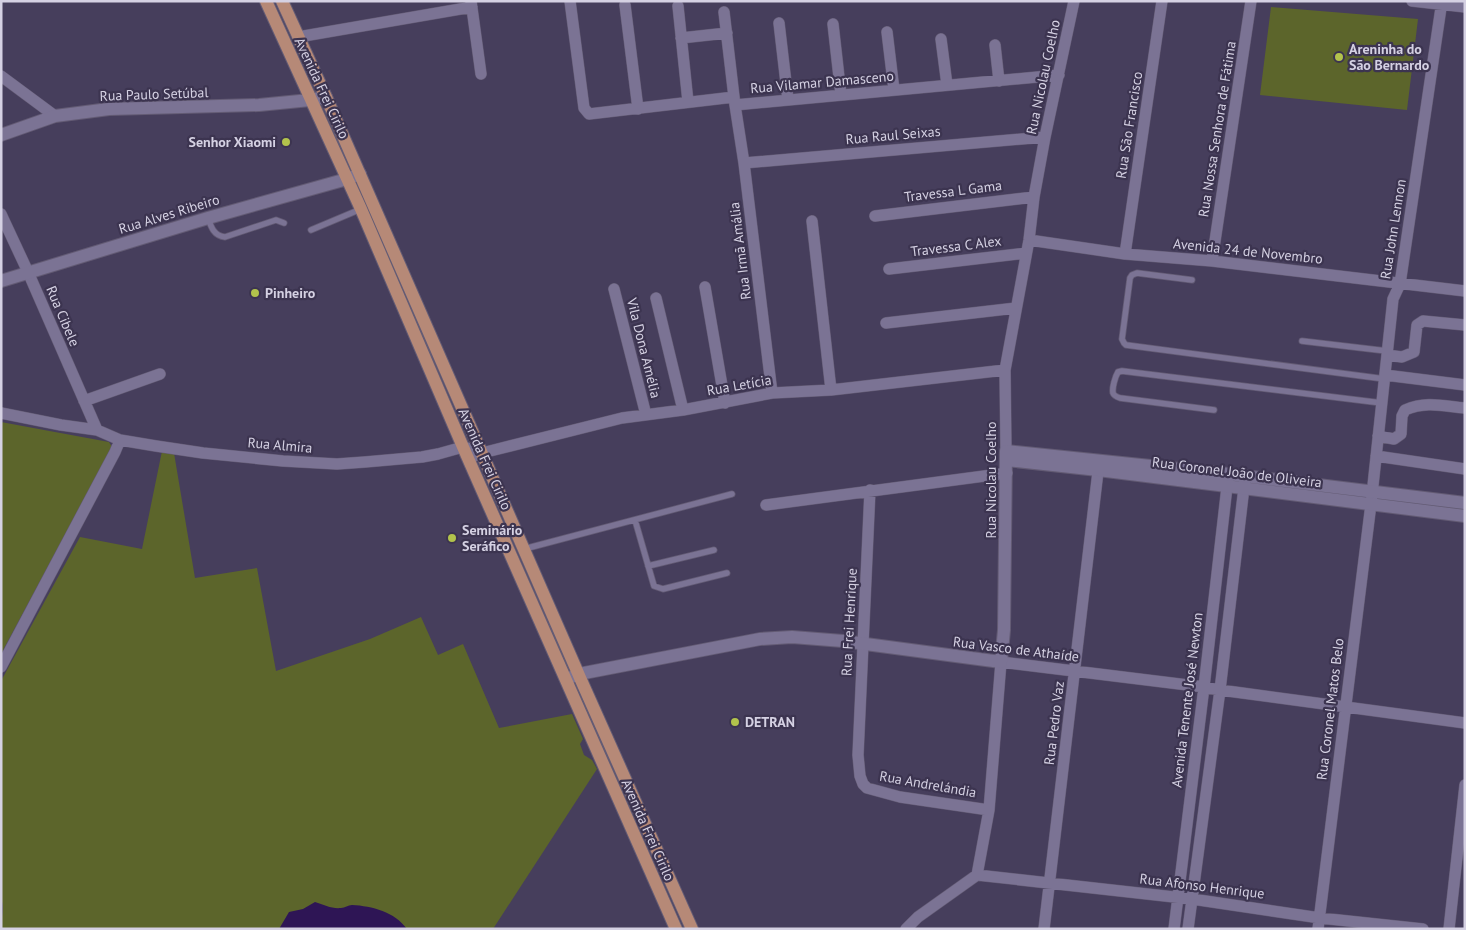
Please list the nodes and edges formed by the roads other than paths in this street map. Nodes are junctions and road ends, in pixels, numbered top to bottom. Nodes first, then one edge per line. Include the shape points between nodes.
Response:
1 (266, 1) edge
2 (282, 1) edge
3 (570, 1) edge
4 (1074, 1) edge
5 (1162, 1) edge
6 (1251, 1) edge
7 (1412, 1) edge
8 (1442, 3) edge
9 (472, 4) edge
10 (625, 5) dead end
11 (678, 6) dead end
12 (1465, 8) edge
13 (724, 12) dead end
14 (779, 23) dead end
15 (832, 24) dead end
16 (887, 32) dead end
17 (726, 33) junction
18 (298, 37) junction
19 (681, 38) junction
20 (941, 39) dead end
21 (995, 45) dead end
22 (481, 74) dead end
23 (1059, 75) junction
24 (1, 76) edge
25 (999, 81) junction
26 (947, 85) junction
27 (894, 90) junction
28 (841, 95) junction
29 (326, 97) junction
30 (310, 100) junction
31 (788, 100) junction
32 (735, 101) junction
33 (688, 102) junction
34 (638, 109) junction
35 (55, 116) junction
36 (1, 134) edge
37 (1045, 137) junction
38 (744, 163) junction
39 (360, 174) junction
40 (347, 179) junction
41 (1034, 197) junction
42 (361, 209) junction
43 (1, 214) edge
44 (875, 216) dead end
45 (208, 218) junction
46 (812, 221) dead end
47 (284, 223) dead end
48 (311, 230) dead end
49 (1029, 240) junction
50 (1026, 253) junction
51 (1125, 254) junction
52 (1212, 261) junction
53 (889, 269) dead end
54 (28, 272) junction
55 (1192, 280) dead end
56 (1, 281) edge
57 (1400, 284) junction
58 (705, 287) dead end
59 (614, 289) dead end
60 (1465, 290) edge
61 (656, 298) dead end
62 (1016, 308) junction
63 (886, 323) dead end
64 (1465, 325) edge
65 (1302, 342) dead end
66 (1387, 353) junction
67 (1005, 370) junction
68 (160, 374) dead end
69 (1385, 377) junction
70 (1465, 384) edge
71 (830, 390) junction
72 (772, 393) junction
73 (84, 402) junction
74 (725, 403) junction
75 (1382, 403) junction
76 (1465, 408) edge
77 (683, 410) junction
78 (1214, 410) dead end
79 (1, 413) edge
80 (646, 415) junction
81 (97, 430) junction
82 (1378, 436) junction
83 (120, 440) junction
84 (465, 453) junction
85 (482, 453) junction
86 (1006, 456) junction
87 (1376, 456) junction
88 (1099, 466) junction
89 (1465, 469) edge
90 (1006, 474) junction
91 (1228, 480) junction
92 (1245, 482) junction
93 (870, 490) junction
94 (732, 494) dead end
95 (1372, 498) junction
96 (1465, 503) edge
97 (766, 505) dead end
98 (1465, 516) edge
99 (635, 520) junction
100 (524, 549) junction
101 (714, 550) dead end
102 (648, 566) junction
103 (727, 573) dead end
104 (864, 644) junction
105 (1001, 662) junction
106 (1, 666) edge
107 (1075, 672) junction
108 (579, 674) junction
109 (565, 679) junction
110 (1204, 687) junction
111 (1220, 690) junction
112 (1346, 707) junction
113 (1465, 723) edge
114 (858, 755) joint
115 (1465, 786) edge
116 (989, 810) junction
117 (977, 875) junction
118 (1049, 884) junction
119 (1178, 897) junction
120 (1192, 899) junction
121 (919, 923) edge
122 (1319, 923) edge
123 (676, 929) edge
124 (692, 929) edge
125 (906, 929) edge
126 (1044, 929) edge
127 (1174, 929) edge
128 (1188, 929) edge
129 (1424, 929) edge
130 (1449, 929) edge

1 - 30 main road, Avenida Frei Cirilo
2 - 18 main road, Avenida Frei Cirilo
3 - 34 street, Rua Vilamar Damasceno via 587,113
4 - 23 street, Rua Nicolau Coelho
5 - 51 street, Rua São Francisco
6 - 52 street, Rua Nossa Senhora de Fátima
7 - 8 street
8 - 12 street
8 - 57 street, Rua John Lennon
9 - 18 street
9 - 22 street
10 - 34 street
11 - 19 street
13 - 17 street, Rua Irmã Amália
14 - 31 street
15 - 28 street
16 - 27 street
17 - 19 street
17 - 32 street, Rua Irmã Amália
18 - 29 main road, Avenida Frei Cirilo
19 - 33 street
20 - 26 street
21 - 25 street
23 - 25 street, Rua Vilamar Damasceno
23 - 37 street, Rua Nicolau Coelho
24 - 35 street
25 - 26 street, Rua Vilamar Damasceno
26 - 27 street, Rua Vilamar Damasceno
27 - 28 street, Rua Vilamar Damasceno
28 - 31 street, Rua Vilamar Damasceno
29 - 30 street, Rua Paulo Setúbal
29 - 39 main road, Avenida Frei Cirilo
30 - 35 street, Rua Paulo Setúbal via 259,105 108,109
30 - 40 main road, Avenida Frei Cirilo
31 - 32 street, Rua Vilamar Damasceno
32 - 33 street, Rua Vilamar Damasceno
32 - 38 street, Rua Irmã Amália
33 - 34 street, Rua Vilamar Damasceno
35 - 36 street, Rua Paulo Setúbal
37 - 38 street, Rua Raul Seixas
37 - 41 street, Rua Nicolau Coelho
38 - 72 street, Rua Irmã Amália
39 - 40 street, Rua Alves Ribeiro
39 - 85 main road, Avenida Frei Cirilo
40 - 42 main road, Avenida Frei Cirilo
40 - 45 street, Rua Alves Ribeiro
41 - 44 street, Travessa L Gama
41 - 49 street, Rua Nicolau Coelho
42 - 48 lane
42 - 84 main road, Avenida Frei Cirilo
43 - 54 street, Rua Cibele
45 - 47 lane via 216,234 225,238 276,220
45 - 54 street, Rua Alves Ribeiro
46 - 71 street
49 - 50 street, Rua Nicolau Coelho
49 - 51 street, Avenida 24 de Novembro
50 - 53 street, Travessa C Alex
50 - 62 street, Rua Nicolau Coelho
51 - 52 street, Avenida 24 de Novembro
52 - 57 street, Avenida 24 de Novembro
54 - 56 street, Rua Alves Ribeiro
54 - 73 street, Rua Cibele
55 - 69 lane via 1132,274 1124,343
57 - 60 street, Avenida 24 de Novembro
57 - 66 street, Rua John Lennon via 1393,299
58 - 74 street
59 - 80 street, Vila Dona Amélia
61 - 77 street
62 - 63 street
62 - 67 street, Rua Nicolau Coelho
64 - 66 street via 1423,321 1417,325 1414,352 1402,357
65 - 66 lane
66 - 69 street, Rua John Lennon
67 - 71 street, Rua Letícia
67 - 86 street, Rua Nicolau Coelho
68 - 73 street
69 - 70 street
69 - 75 street, Rua John Lennon
71 - 72 street, Rua Letícia
72 - 74 street, Rua Letícia
73 - 81 street, Rua Cibele
74 - 77 street, Rua Letícia
75 - 78 lane via 1122,371 1115,376 1113,392 1120,398
75 - 82 street, Rua John Lennon
76 - 82 street via 1425,404 1413,407 1405,410 1402,416 1402,434 1394,438
77 - 80 street, Rua Letícia
79 - 81 street, Rua Almira
80 - 85 street, Rua Letícia
81 - 83 street, Rua Almira
82 - 87 street, Rua John Lennon
83 - 84 street, Rua Almira via 204,453 314,463
83 - 106 street
84 - 85 street, Rua Almira
84 - 109 main road, Avenida Frei Cirilo
85 - 100 main road, Avenida Frei Cirilo
86 - 88 street, Rua Coronel João de Oliveira
86 - 90 street, Rua Nicolau Coelho
87 - 89 street
87 - 95 street, Rua John Lennon
88 - 91 street, Rua Coronel João de Oliveira
88 - 107 street, Rua Pedro Vaz
90 - 93 street
90 - 105 street, Rua Nicolau Coelho
91 - 92 street, Rua Coronel João de Oliveira
91 - 110 street, Avenida Tenente José Newton
92 - 95 street, Rua Coronel João de Oliveira
92 - 111 street
93 - 97 street
93 - 104 street, Rua Frei Henrique
94 - 99 lane
95 - 96 street, Rua Coronel João de Oliveira
95 - 98 street, Rua Coronel João de Oliveira
95 - 112 street, Rua Coronel Matos Belo
99 - 100 lane
99 - 102 lane
100 - 108 main road, Avenida Frei Cirilo
101 - 102 lane
102 - 103 lane via 654,586 663,589
104 - 105 street, Rua Vasco de Athaíde
104 - 108 street, Rua Vasco de Athaíde via 792,636
104 - 114 street, Rua Frei Henrique
105 - 107 street, Rua Vasco de Athaíde
105 - 116 street, Rua Nicolau Coelho
107 - 110 street, Rua Vasco de Athaíde
107 - 118 street, Rua Pedro Vaz
108 - 109 street, Rua Vasco de Athaíde
108 - 124 main road, Avenida Frei Cirilo
109 - 123 main road, Avenida Frei Cirilo
110 - 111 street, Rua Vasco de Athaíde
110 - 119 street, Avenida Tenente José Newton
111 - 112 street, Rua Vasco de Athaíde
111 - 120 street
112 - 113 street, Rua Vasco de Athaíde
112 - 122 street, Rua Coronel Matos Belo
114 - 116 street, Rua Andrelándia via 860,776 867,788 900,797
115 - 130 street
116 - 117 street, Rua Nicolau Coelho
117 - 118 street, Rua Afonso Henrique
117 - 121 street
118 - 119 street, Rua Afonso Henrique
118 - 126 street, Rua Pedro Vaz
119 - 120 street, Rua Afonso Henrique
119 - 127 street, Avenida Tenente José Newton
120 - 122 street, Rua Afonso Henrique
120 - 128 street
121 - 125 street
122 - 129 street, Rua Afonso Henrique

